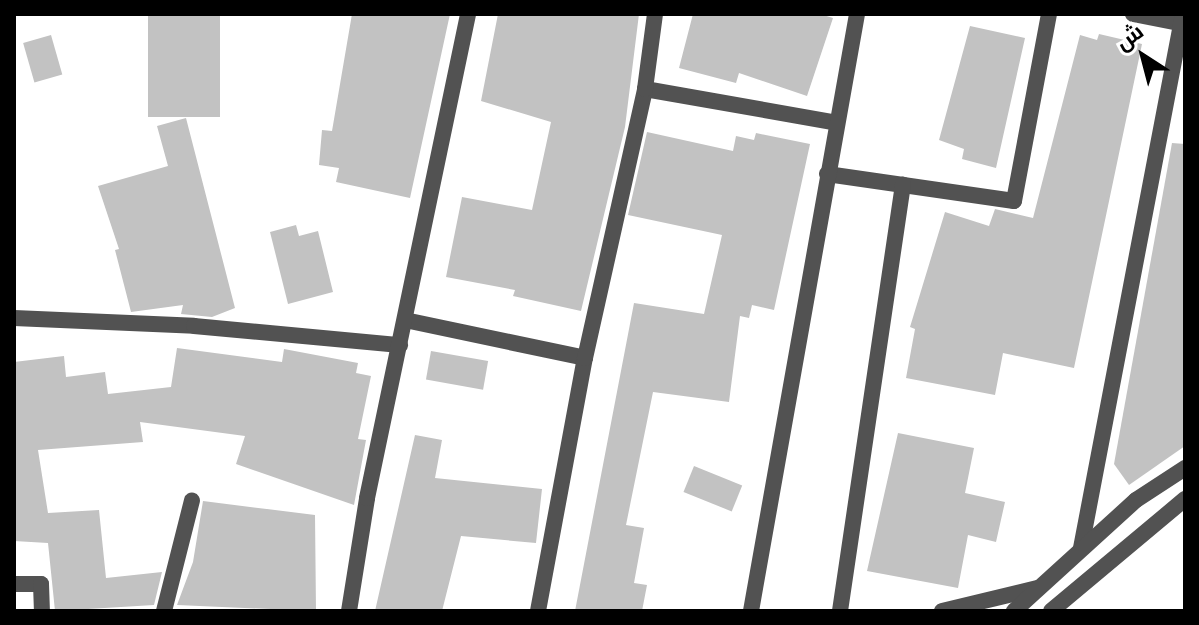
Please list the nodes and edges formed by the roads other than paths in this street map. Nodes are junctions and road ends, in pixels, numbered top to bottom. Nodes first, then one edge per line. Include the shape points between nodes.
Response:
1 (468, 14) edge
2 (655, 14) edge
3 (857, 14) edge
4 (1049, 14) edge
5 (1133, 14) edge
6 (1183, 20) edge
7 (645, 89) junction
8 (837, 123) junction
9 (827, 174) junction
10 (903, 185) junction
11 (14, 318) edge
12 (405, 320) junction
13 (400, 345) junction
14 (585, 358) junction
15 (1185, 468) edge
16 (1185, 499) edge
17 (192, 500) dead end
18 (1081, 548) junction
19 (14, 584) edge
20 (1040, 588) junction
21 (42, 611) edge
22 (164, 611) edge
23 (349, 611) edge
24 (538, 611) edge
25 (751, 611) edge
26 (840, 611) edge
27 (942, 611) edge
28 (1014, 611) edge
29 (1051, 611) edge

1 - 12 street
2 - 7 street
3 - 8 street
4 - 10 street via 1014,201
5 - 6 street
6 - 18 street
7 - 8 street
7 - 14 street
8 - 9 street
9 - 10 street
9 - 25 street
10 - 26 street
11 - 13 street via 194,326
12 - 13 street
12 - 14 street
13 - 23 street
14 - 24 street
15 - 18 street via 1136,500
16 - 29 street
17 - 22 street
18 - 20 street
19 - 21 street via 41,584
20 - 27 street
20 - 28 street

